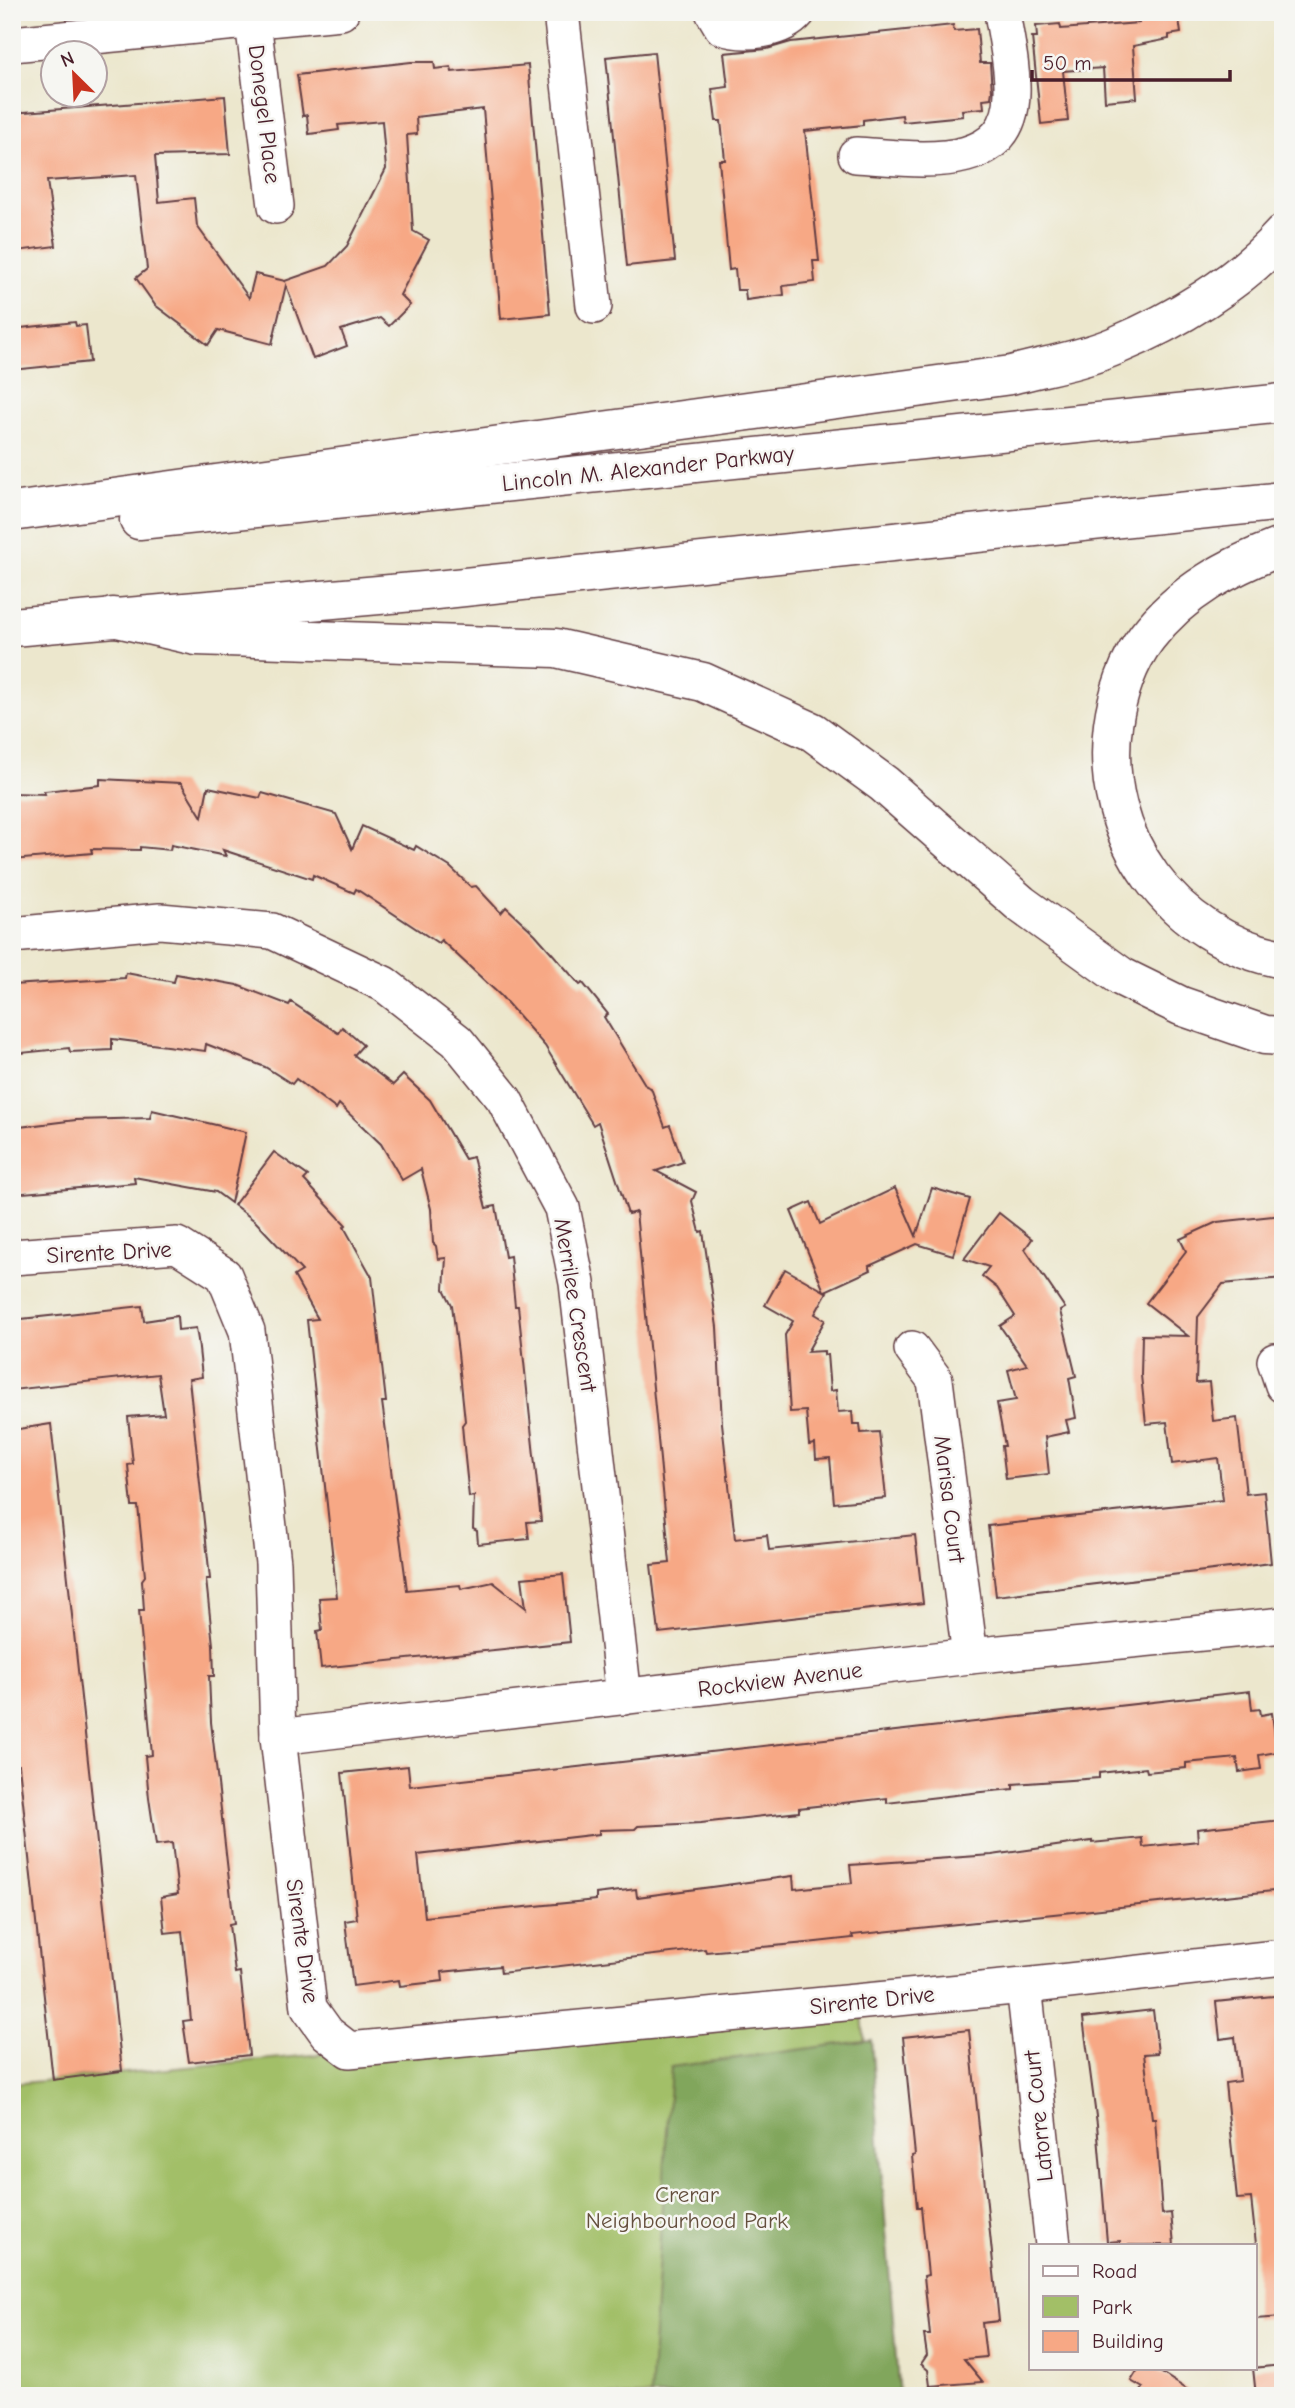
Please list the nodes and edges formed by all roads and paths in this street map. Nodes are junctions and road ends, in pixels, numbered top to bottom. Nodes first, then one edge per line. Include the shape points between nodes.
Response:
1 (341, 12) edge
2 (561, 12) edge
3 (713, 12) edge
4 (798, 12) edge
5 (1002, 12) edge
6 (253, 22) junction
7 (12, 44) edge
8 (856, 155) dead end
9 (276, 206) dead end
10 (1283, 233) edge
11 (594, 306) dead end
12 (1283, 403) edge
13 (1283, 501) edge
14 (12, 512) edge
15 (12, 533) edge
16 (1283, 547) edge
17 (113, 617) junction
18 (12, 627) edge
19 (12, 935) edge
20 (1283, 959) edge
21 (1181, 1006) junction
22 (1283, 1015) edge
23 (1283, 1036) edge
24 (12, 1257) edge
25 (912, 1349) dead end
26 (1283, 1625) edge
27 (970, 1656) junction
28 (624, 1697) junction
29 (278, 1738) junction
30 (1283, 1957) edge
31 (1024, 1986) junction
32 (1053, 2244) edge

1 - 6 street
2 - 11 street
3 - 4 street via 722,27 742,32 777,26
5 - 8 street via 1013,91 1007,123 998,137 973,154
6 - 7 street
6 - 9 street, Donegel Place
10 - 14 highway via 1215,292 1163,323 1114,347 1011,374
12 - 15 highway, Lincoln M. Alexander Parkway
13 - 17 highway via 436,590
16 - 20 highway via 1242,561 1208,580 1174,607 1146,638 1116,705 1111,779 1119,814 1155,885 1180,911 1234,946
17 - 18 highway
17 - 21 highway via 196,636 556,648 703,682 813,732 884,785 1065,939 1122,977
19 - 28 street, Merrilee Crescent via 160,921 272,931 384,984 457,1041 504,1099 562,1208 577,1283
21 - 22 highway
21 - 23 highway via 1265,1035
24 - 29 street, Sirente Drive via 177,1245 225,1275 247,1331 273,1563
25 - 27 street, Marisa Court via 935,1380
26 - 27 street, Rockview Avenue
27 - 28 street, Rockview Avenue
28 - 29 street, Rockview Avenue
29 - 31 street, Sirente Drive via 309,2008 327,2034 349,2050
30 - 31 street, Sirente Drive
31 - 32 street, Latorre Court

